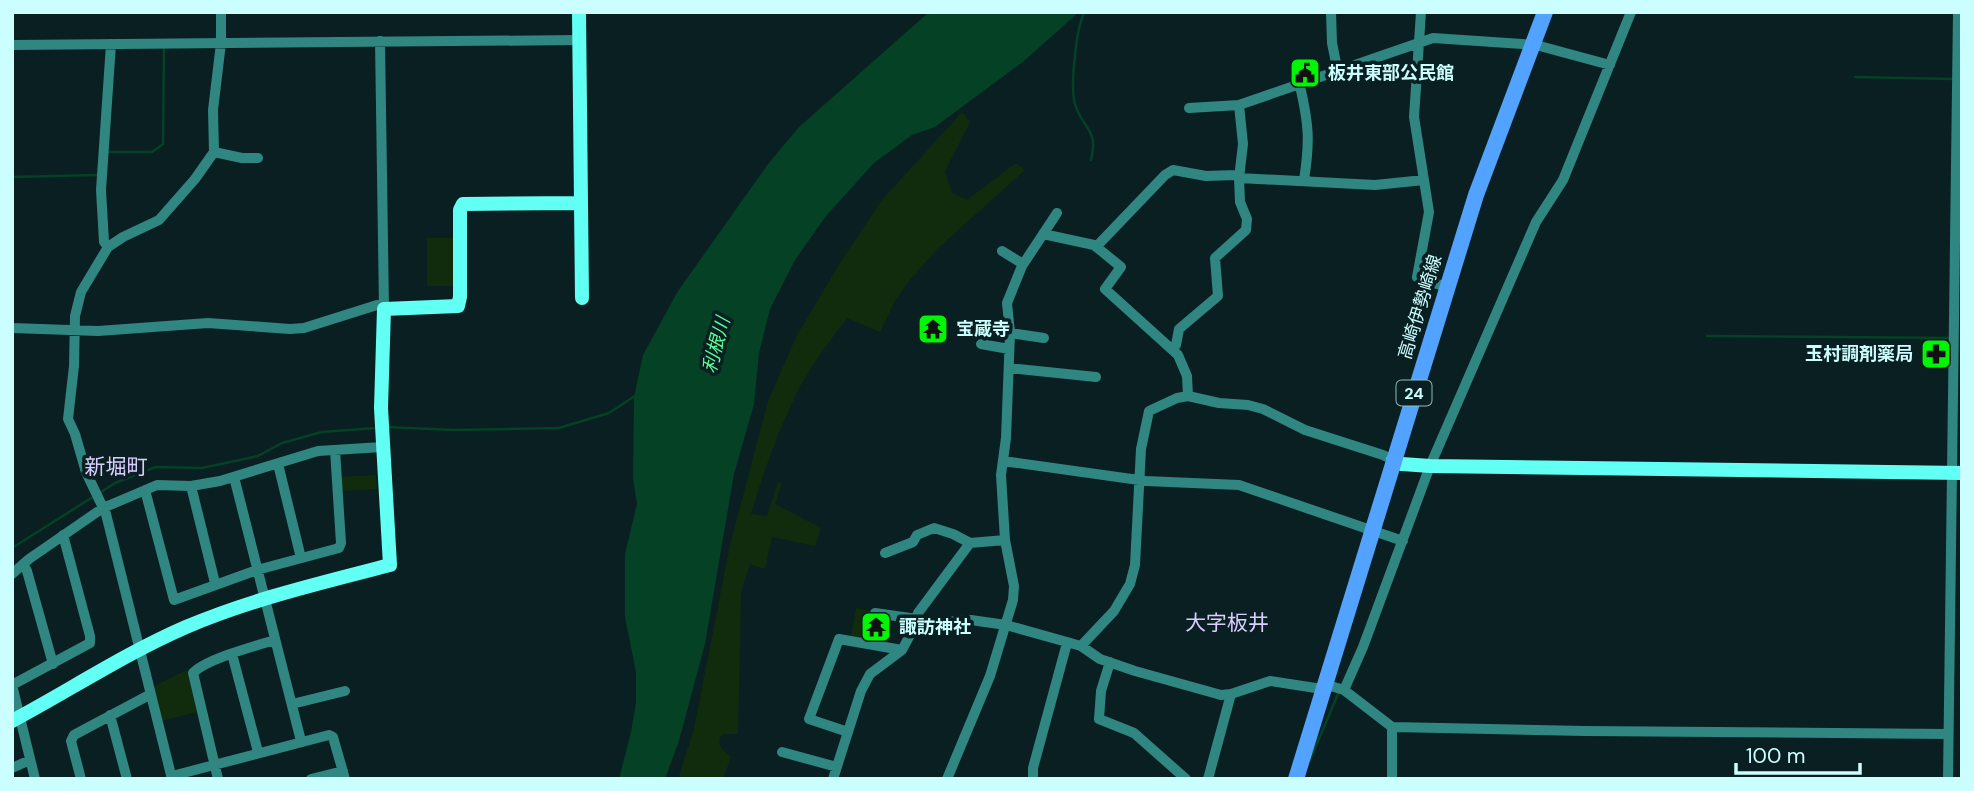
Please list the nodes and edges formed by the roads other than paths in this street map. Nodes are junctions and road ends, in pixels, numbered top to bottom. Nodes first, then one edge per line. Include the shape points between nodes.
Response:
1 (220, 12) edge
2 (579, 12) edge
3 (1331, 12) edge
4 (1421, 12) edge
5 (1545, 12) edge
6 (1631, 12) edge
7 (1958, 12) edge
8 (579, 40) junction
9 (380, 41) junction
10 (1419, 42) junction
11 (221, 43) junction
12 (111, 44) junction
13 (1533, 44) junction
14 (12, 45) edge
15 (1610, 65) junction
16 (1338, 73) junction
17 (1300, 86) junction
18 (1239, 105) junction
19 (1189, 108) dead end
20 (214, 152) junction
21 (258, 158) dead end
22 (1239, 178) junction
23 (1304, 180) junction
24 (1424, 180) junction
25 (581, 203) junction
26 (1057, 214) dead end
27 (1043, 234) junction
28 (108, 247) junction
29 (1096, 247) junction
30 (1002, 251) dead end
31 (1023, 264) junction
32 (1446, 288) junction
33 (582, 298) dead end
34 (383, 307) junction
35 (12, 328) edge
36 (75, 330) junction
37 (1010, 333) junction
38 (1044, 338) dead end
39 (981, 344) dead end
40 (1172, 348) junction
41 (1009, 349) junction
42 (1009, 369) junction
43 (1096, 377) dead end
44 (1188, 396) junction
45 (382, 442) junction
46 (335, 450) junction
47 (1393, 460) junction
48 (1003, 461) junction
49 (278, 464) junction
50 (1430, 466) junction
51 (1957, 473) edge
52 (234, 477) junction
53 (1139, 480) junction
54 (191, 486) junction
55 (145, 490) junction
56 (99, 499) junction
57 (1372, 530) junction
58 (63, 535) junction
59 (1005, 540) junction
60 (1403, 541) junction
61 (970, 543) junction
62 (885, 553) dead end
63 (301, 558) junction
64 (23, 564) junction
65 (257, 570) junction
66 (12, 574) edge
67 (215, 583) junction
68 (264, 598) junction
69 (875, 613) dead end
70 (917, 622) junction
71 (1006, 625) junction
72 (275, 640) junction
73 (1067, 643) junction
74 (1081, 646) junction
75 (140, 649) junction
76 (902, 650) junction
77 (232, 654) junction
78 (1110, 663) junction
79 (53, 664) junction
80 (12, 685) edge
81 (1323, 687) junction
82 (1344, 690) junction
83 (345, 691) dead end
84 (151, 694) junction
85 (1231, 694) junction
86 (292, 704) junction
87 (110, 715) junction
88 (16, 719) edge
89 (1392, 727) junction
90 (848, 732) junction
91 (1948, 734) junction
92 (301, 741) junction
93 (258, 752) junction
94 (782, 752) dead end
95 (30, 760) junction
96 (215, 763) junction
97 (837, 767) junction
98 (12, 768) edge
99 (344, 775) edge
100 (172, 777) edge
101 (35, 779) edge
102 (81, 779) edge
103 (127, 779) edge
104 (218, 779) edge
105 (311, 779) edge
106 (833, 779) edge
107 (947, 779) edge
108 (1033, 779) edge
109 (1186, 779) edge
110 (1208, 779) edge
111 (1296, 779) edge
112 (1392, 779) edge
113 (1948, 779) edge

1 - 11 street
2 - 8 street
3 - 16 street
4 - 10 street
5 - 13 main road, 高崎伊勢崎線 / 24
6 - 15 street
7 - 51 street
8 - 9 street
8 - 25 street
9 - 11 street
9 - 34 street
10 - 13 street via 1433,38
10 - 16 street
10 - 24 street via 1414,117
11 - 12 street
11 - 20 street
12 - 14 street
12 - 28 street via 101,190
13 - 15 street
13 - 32 main road, 高崎伊勢崎線 / 24
15 - 50 street via 1563,180 1536,222
16 - 17 street
17 - 18 street
17 - 23 street via 1310,143
18 - 19 street
18 - 22 street via 1243,144
20 - 21 street
20 - 28 street via 159,220
22 - 23 street
22 - 29 street via 1168,172
22 - 40 street via 1246,230 1215,258 1218,296 1179,329
23 - 24 street via 1374,185
24 - 32 street via 1429,219 1417,277
25 - 33 street
25 - 34 street via 463,204 458,306
26 - 27 street
27 - 29 street
27 - 31 street
28 - 36 street via 78,300
29 - 40 street via 1121,267 1105,289
30 - 31 street
31 - 37 street via 1007,303
32 - 47 main road, 高崎伊勢崎線 / 24
34 - 36 street via 304,328 208,323
34 - 45 street
35 - 36 street
36 - 56 street via 69,424
37 - 38 street
37 - 41 street
39 - 41 street
40 - 44 street via 1187,376
41 - 42 street
42 - 43 street
42 - 48 street
44 - 47 street via 1255,407 1305,430
44 - 53 street via 1149,411
45 - 46 street
45 - 68 street via 390,565
46 - 49 street
46 - 63 street via 341,546
47 - 50 street
47 - 57 main road, 高崎伊勢崎線 / 24
48 - 53 street
48 - 59 street
49 - 52 street
49 - 63 street
50 - 51 street
50 - 60 street
51 - 91 street
52 - 54 street
52 - 65 street
53 - 57 street via 1239,485
53 - 74 street via 1130,584 1114,611
54 - 55 street via 161,484
54 - 67 street
55 - 56 street
55 - 67 street via 174,600
56 - 58 street
56 - 75 street
57 - 60 street
57 - 81 main road, 高崎伊勢崎線 / 24
58 - 64 street
58 - 79 street via 90,639 87,646
59 - 61 street
59 - 71 street via 1014,586
60 - 82 street
61 - 62 street via 934,528
61 - 70 street via 918,614
63 - 65 street
64 - 66 street
64 - 79 street
65 - 67 street
65 - 68 street
68 - 72 street
68 - 75 street
69 - 70 street
70 - 71 street via 971,620
70 - 76 street
71 - 73 street
71 - 107 street via 990,677
72 - 77 street
72 - 86 street
73 - 74 street
73 - 108 street
74 - 78 street
75 - 84 street
75 - 88 street
76 - 90 street via 870,674
76 - 90 street via 839,639 809,719
77 - 93 street
77 - 96 street via 192,675
78 - 85 street via 1210,693
78 - 109 street via 1099,719 1134,733
79 - 80 street
80 - 88 street
81 - 82 street
81 - 85 street via 1270,681
81 - 111 main road, 高崎伊勢崎線 / 24
82 - 89 street
83 - 86 street
84 - 87 street
84 - 100 street
85 - 110 street
86 - 92 street
87 - 102 street via 72,737
87 - 103 street
88 - 95 street
89 - 91 street
89 - 112 street
90 - 97 street
91 - 113 street
92 - 93 street
92 - 99 street via 333,737
93 - 96 street
94 - 97 street
95 - 98 street
95 - 101 street
96 - 100 street
96 - 104 street
97 - 106 street
99 - 105 street

